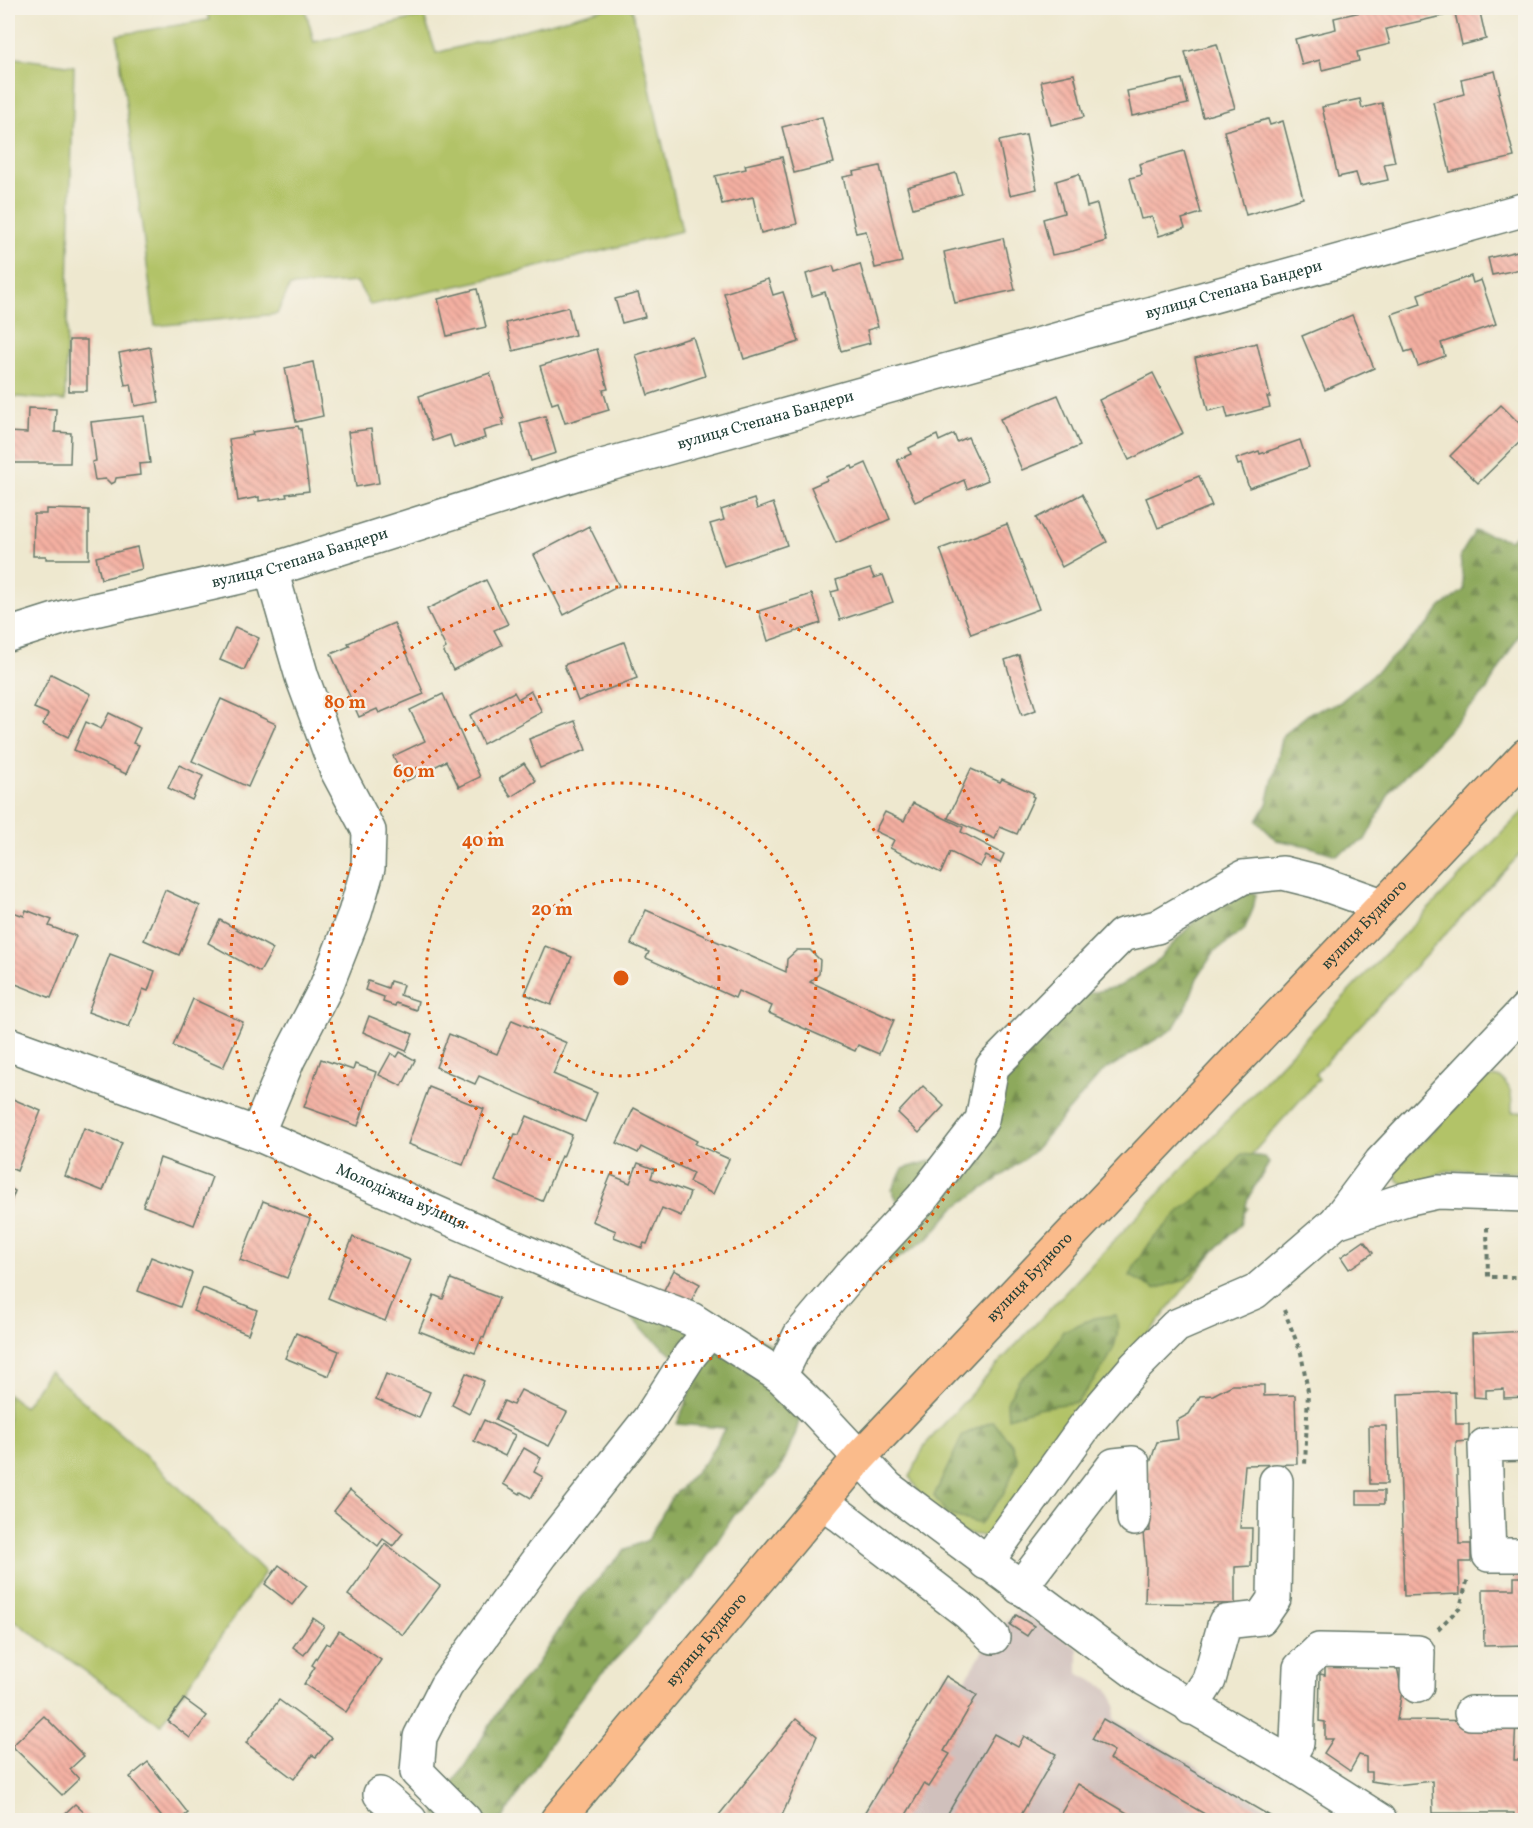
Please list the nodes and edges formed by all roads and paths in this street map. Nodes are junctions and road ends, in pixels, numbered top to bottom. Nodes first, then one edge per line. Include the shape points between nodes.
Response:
1 (1526, 208) edge
2 (271, 570) junction
3 (8, 635) edge
4 (1526, 754) edge
5 (1382, 905) junction
6 (1520, 1028) edge
7 (8, 1044) edge
8 (257, 1134) junction
9 (1526, 1195) edge
10 (1336, 1222) junction
11 (1487, 1227) dead end
12 (1526, 1277) edge
13 (1262, 1285) junction
14 (710, 1331) junction
15 (780, 1376) junction
16 (1526, 1444) edge
17 (859, 1458) junction
18 (1276, 1481) joint
19 (823, 1502) junction
20 (1134, 1519) dead end
21 (1489, 1555) junction
22 (1526, 1555) edge
23 (986, 1563) junction
24 (1020, 1588) junction
25 (993, 1637) dead end
26 (1418, 1652) junction
27 (1418, 1686) dead end
28 (1191, 1708) junction
29 (1471, 1713) dead end
30 (1526, 1713) edge
31 (1287, 1761) junction
32 (380, 1794) dead end
33 (410, 1821) edge
34 (465, 1821) edge
35 (557, 1821) edge
36 (1380, 1821) edge

1 - 2 street, вулиця Степана Бандери via 581,472
2 - 3 street, вулиця Степана Бандери via 68,616
2 - 8 street via 302,677 336,769 369,831 369,841 368,868 355,913 326,987 288,1060
4 - 5 highway, вулиця Будного
5 - 15 street via 1283,873 1243,877 1157,927 1122,935 992,1068 982,1120 922,1198 800,1335
5 - 17 highway, вулиця Будного
6 - 10 street via 1381,1162
7 - 8 street, Молодіжна вулиця
8 - 14 street, Молодіжна вулиця via 578,1275 691,1319
9 - 10 street via 1438,1192
10 - 13 street
11 - 12 path via 1488,1276
13 - 18 path via 1281,1304 1301,1353 1308,1391 1305,1477
13 - 23 street via 1255,1292 1176,1326 1135,1367 1088,1422
14 - 15 street, Молодіжна вулиця
14 - 34 street via 649,1419 542,1554 446,1686 420,1737 417,1772
15 - 17 street, Молодіжна вулиця
16 - 21 street via 1485,1445
17 - 19 highway, вулиця Будного
17 - 23 street, Молодіжна вулиця via 888,1488
18 - 28 street via 1274,1599 1261,1618 1225,1622 1209,1680
19 - 25 street via 969,1614
19 - 35 highway, вулиця Будного
20 - 24 street via 1133,1463 1114,1465
21 - 22 street
21 - 26 path via 1467,1579 1460,1607
23 - 24 street, Молодіжна вулиця
24 - 28 street, Молодіжна вулиця
26 - 27 street
26 - 31 street via 1319,1650 1300,1668 1297,1743
28 - 31 street, Молодіжна вулиця
29 - 30 street
31 - 36 street, Молодіжна вулиця
32 - 33 street

